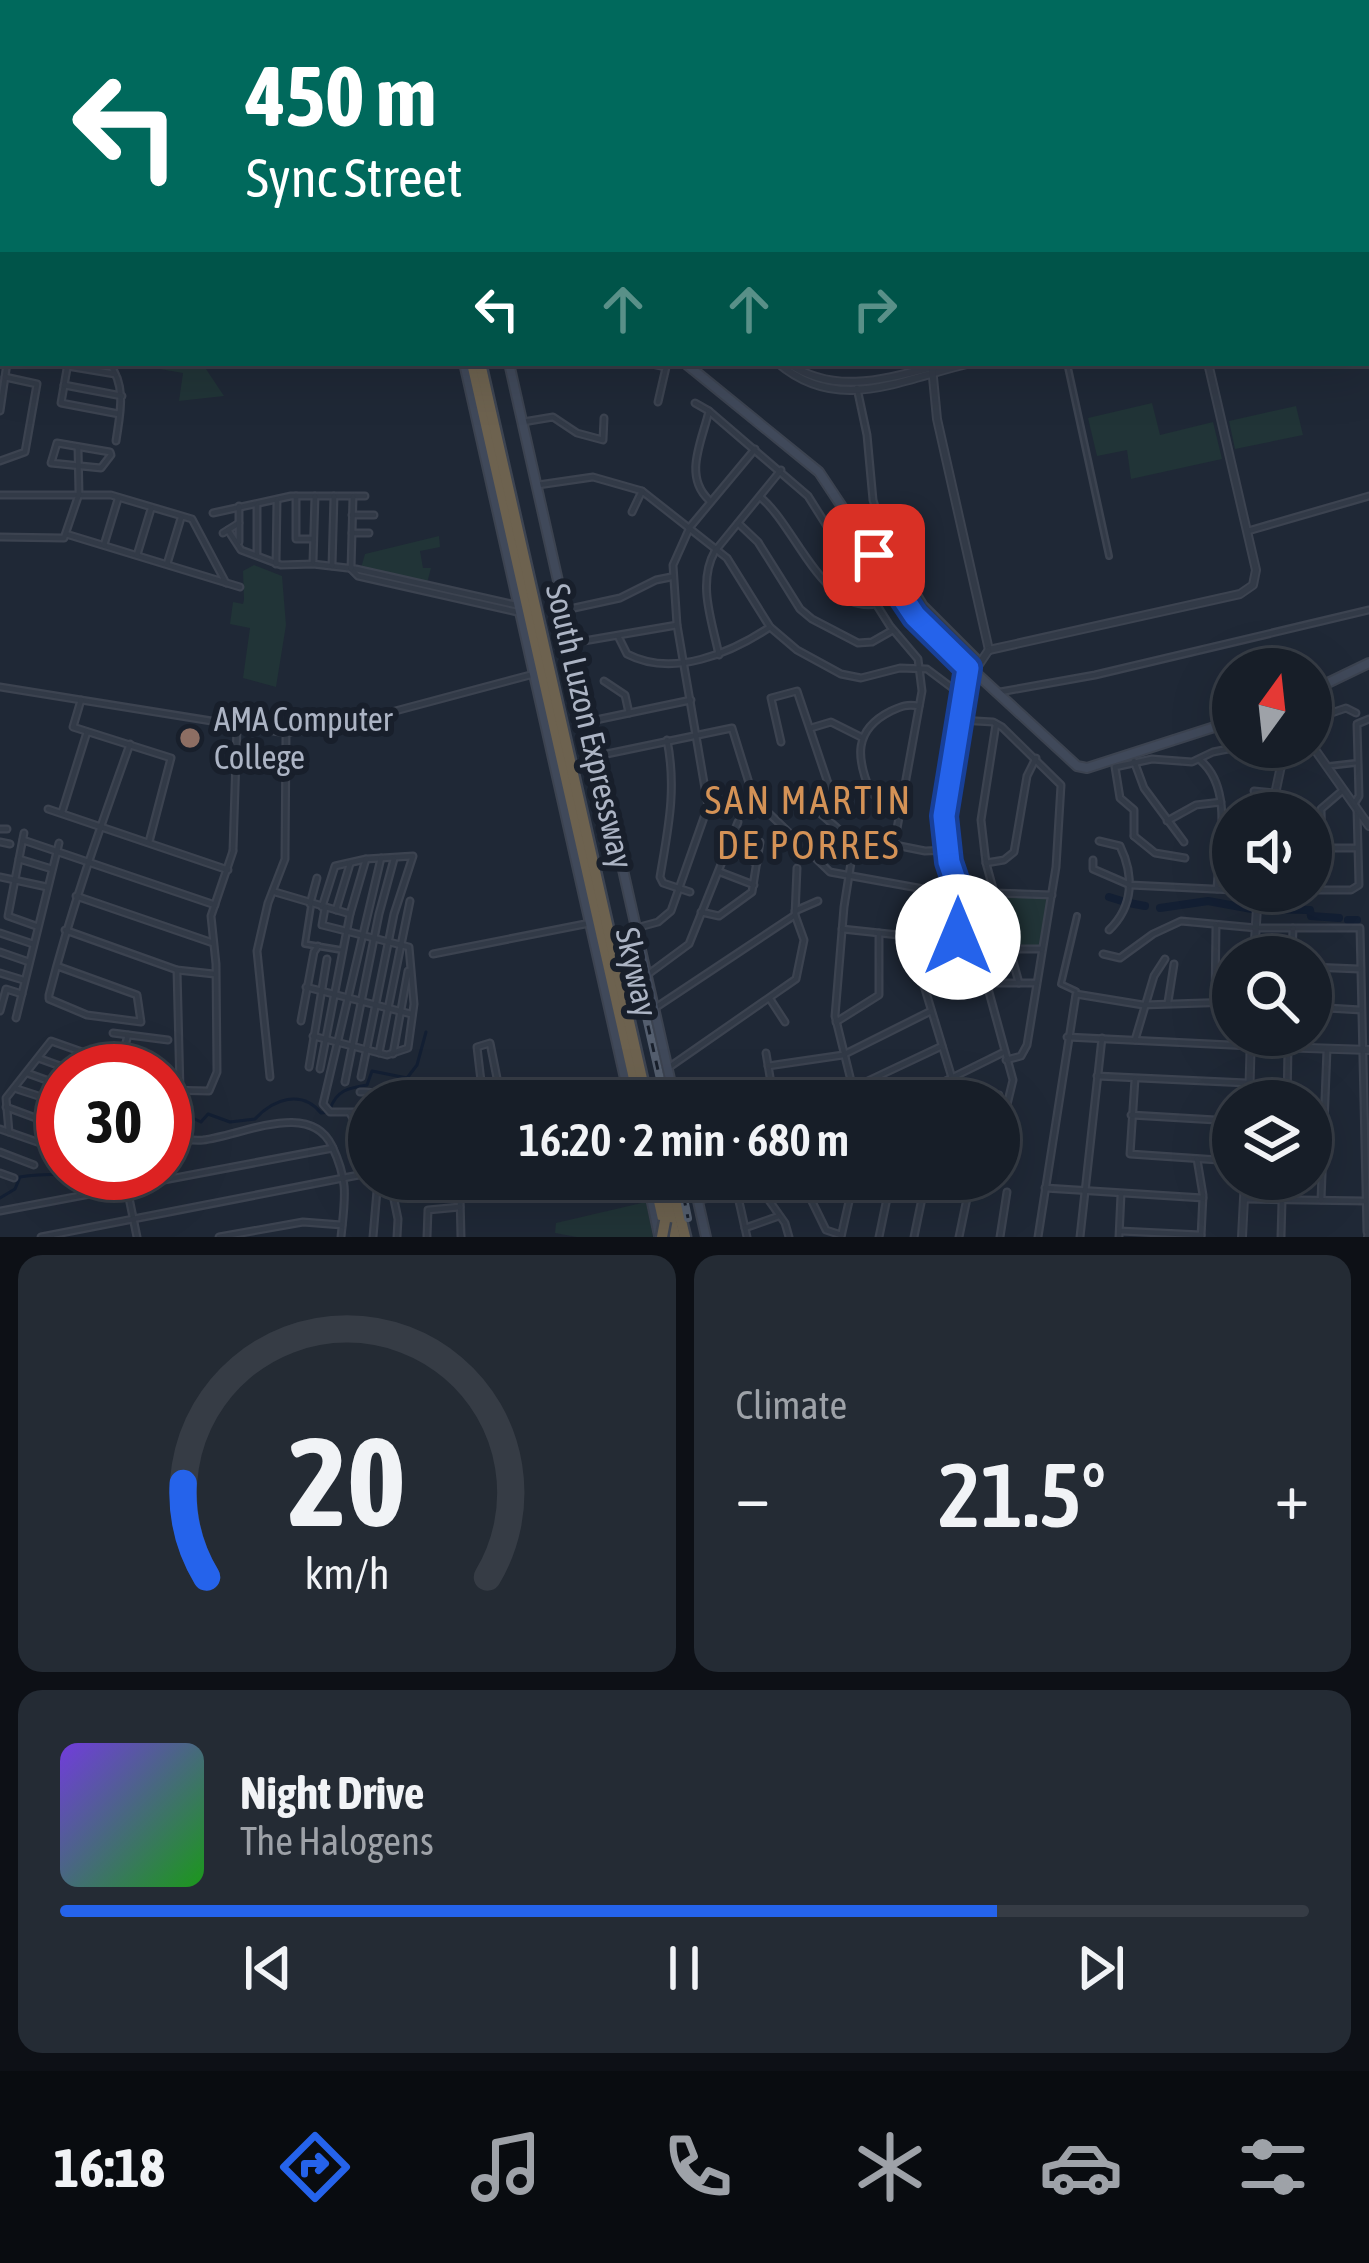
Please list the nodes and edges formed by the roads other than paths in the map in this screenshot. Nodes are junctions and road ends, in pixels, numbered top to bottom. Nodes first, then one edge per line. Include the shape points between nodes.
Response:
1 (7, 366) edge
2 (68, 366) edge
3 (74, 366) edge
4 (111, 366) edge
5 (474, 366) edge
6 (474, 366) edge
7 (510, 366) edge
8 (667, 366) edge
9 (689, 366) edge
10 (783, 366) edge
11 (794, 366) edge
12 (1067, 366) edge
13 (1209, 366) edge
14 (932, 368) edge
15 (118, 374) junction
16 (5, 376) junction
17 (64, 385) junction
18 (856, 387) junction
19 (122, 396) junction
20 (658, 402) dead end
21 (695, 403) dead end
22 (0, 411) edge
23 (710, 411) junction
24 (119, 414) junction
25 (604, 418) dead end
26 (523, 422) junction
27 (116, 441) dead end
28 (78, 448) junction
29 (755, 449) junction
30 (0, 461) edge
31 (79, 467) junction
32 (781, 470) junction
33 (537, 485) junction
34 (642, 491) junction
35 (79, 494) junction
36 (0, 496) edge
37 (296, 496) junction
38 (316, 496) junction
39 (334, 496) junction
40 (353, 496) junction
41 (365, 496) dead end
42 (760, 496) junction
43 (1369, 496) edge
44 (119, 497) junction
45 (277, 500) junction
46 (711, 501) junction
47 (257, 505) junction
48 (239, 506) junction
49 (152, 507) junction
50 (230, 507) junction
51 (632, 512) dead end
52 (213, 513) dead end
53 (374, 514) dead end
54 (352, 515) junction
55 (182, 516) junction
56 (239, 522) junction
57 (738, 523) junction
58 (690, 527) junction
59 (1247, 532) junction
60 (352, 533) junction
61 (368, 533) dead end
62 (66, 534) junction
63 (0, 537) edge
64 (314, 539) junction
65 (104, 545) junction
66 (238, 546) junction
67 (717, 549) junction
68 (351, 552) junction
69 (364, 552) dead end
70 (137, 555) junction
71 (256, 556) junction
72 (1109, 556) dead end
73 (167, 564) junction
74 (276, 564) junction
75 (313, 564) junction
76 (332, 566) junction
77 (351, 569) junction
78 (671, 577) junction
79 (226, 583) junction
80 (240, 587) dead end
81 (876, 604) junction
82 (520, 609) junction
83 (565, 610) junction
84 (1369, 610) edge
85 (677, 626) junction
86 (770, 627) junction
87 (893, 630) junction
88 (618, 636) junction
89 (572, 643) junction
90 (718, 655) junction
91 (983, 655) junction
92 (683, 661) junction
93 (1369, 663) edge
94 (920, 668) junction
95 (971, 670) junction
96 (534, 674) junction
97 (604, 681) dead end
98 (1332, 681) edge
99 (0, 687) edge
100 (1016, 690) junction
101 (996, 692) junction
102 (963, 696) junction
103 (81, 700) junction
104 (691, 700) junction
105 (1008, 703) junction
106 (919, 706) junction
107 (628, 713) junction
108 (1332, 713) edge
109 (1356, 713) dead end
110 (1369, 719) edge
111 (959, 720) junction
112 (590, 721) junction
113 (997, 724) junction
114 (237, 727) junction
115 (811, 728) junction
116 (1212, 728) edge
117 (87, 732) junction
118 (286, 733) junction
119 (697, 734) junction
120 (861, 737) junction
121 (667, 740) junction
122 (782, 742) dead end
123 (130, 744) junction
124 (1212, 753) edge
125 (597, 756) junction
126 (1036, 758) junction
127 (1200, 760) junction
128 (1134, 761) junction
129 (1358, 763) junction
130 (1332, 766) edge
131 (1328, 768) edge
132 (1343, 790) junction
133 (1254, 791) dead end
134 (1219, 792) edge
135 (1261, 792) edge
136 (1332, 799) edge
137 (1212, 803) edge
138 (902, 805) junction
139 (1355, 807) junction
140 (48, 808) dead end
141 (62, 812) junction
142 (1167, 821) junction
143 (100, 825) junction
144 (1369, 826) edge
145 (1134, 836) junction
146 (855, 837) junction
147 (1099, 841) dead end
148 (59, 842) dead end
149 (148, 842) junction
150 (1184, 842) dead end
151 (894, 845) junction
152 (1120, 846) junction
153 (1357, 848) junction
154 (727, 850) junction
155 (947, 850) junction
156 (1332, 850) edge
157 (57, 851) junction
158 (395, 857) junction
159 (381, 858) junction
160 (1185, 858) dead end
161 (19, 859) junction
162 (366, 859) junction
163 (87, 860) junction
164 (1093, 860) dead end
165 (350, 862) junction
166 (757, 863) junction
167 (986, 863) junction
168 (797, 868) dead end
169 (52, 869) junction
170 (228, 870) junction
171 (718, 871) junction
172 (0, 877) edge
173 (848, 877) junction
174 (16, 878) junction
175 (317, 878) dead end
176 (754, 885) junction
177 (1130, 885) junction
178 (47, 887) junction
179 (680, 888) junction
180 (1212, 889) edge
181 (1332, 889) edge
182 (958, 890) junction
183 (274, 892) junction
184 (690, 892) dead end
185 (994, 893) junction
186 (1052, 895) junction
187 (74, 896) junction
188 (410, 901) dead end
189 (818, 901) dead end
190 (832, 901) dead end
191 (844, 902) junction
192 (214, 904) junction
193 (310, 904) junction
194 (324, 907) junction
195 (336, 910) junction
196 (701, 912) junction
197 (1257, 912) edge
198 (795, 913) junction
199 (350, 914) junction
200 (1078, 916) dead end
201 (590, 923) junction
202 (1216, 925) junction
203 (38, 926) junction
204 (636, 928) junction
205 (1256, 928) junction
206 (1292, 928) junction
207 (842, 929) junction
208 (65, 930) junction
209 (1109, 930) dead end
210 (347, 931) junction
211 (0, 933) edge
212 (879, 933) junction
213 (973, 933) junction
214 (361, 935) junction
215 (1216, 936) edge
216 (1255, 936) edge
217 (1292, 936) edge
218 (918, 937) junction
219 (374, 938) junction
220 (388, 941) junction
221 (213, 943) junction
222 (33, 944) junction
223 (400, 945) junction
224 (318, 946) junction
225 (977, 949) junction
226 (1009, 949) junction
227 (343, 950) junction
228 (1042, 950) junction
229 (0, 952) edge
230 (433, 954) dead end
231 (1103, 954) dead end
232 (327, 959) dead end
233 (1165, 959) dead end
234 (29, 962) junction
235 (1174, 964) dead end
236 (56, 966) junction
237 (410, 966) junction
238 (1332, 968) edge
239 (1361, 969) junction
240 (178, 970) junction
241 (0, 974) edge
242 (216, 974) junction
243 (647, 975) junction
244 (25, 980) junction
245 (985, 983) junction
246 (1019, 983) junction
247 (1036, 983) junction
248 (306, 988) junction
249 (320, 991) junction
250 (1077, 993) junction
251 (22, 994) junction
252 (333, 994) junction
253 (346, 998) junction
254 (770, 999) junction
255 (361, 1001) junction
256 (1212, 1001) edge
257 (1168, 1002) junction
258 (374, 1005) junction
259 (1143, 1005) junction
260 (388, 1008) junction
261 (1332, 1008) edge
262 (655, 1009) junction
263 (1361, 1010) junction
264 (0, 1011) edge
265 (400, 1011) junction
266 (932, 1011) junction
267 (413, 1014) junction
268 (16, 1018) dead end
269 (301, 1021) dead end
270 (785, 1022) dead end
271 (836, 1022) junction
272 (113, 1033) dead end
273 (128, 1035) junction
274 (313, 1036) junction
275 (1067, 1037) junction
276 (1102, 1038) junction
277 (326, 1039) junction
278 (168, 1040) dead end
279 (1135, 1040) junction
280 (339, 1042) junction
281 (126, 1044) edge
282 (179, 1044) edge
283 (1212, 1044) edge
284 (352, 1046) junction
285 (941, 1046) junction
286 (1332, 1049) edge
287 (366, 1050) junction
288 (1365, 1050) edge
289 (1003, 1052) junction
290 (379, 1053) junction
291 (766, 1053) dead end
292 (393, 1054) junction
293 (843, 1055) junction
294 (1006, 1060) junction
295 (36, 1061) edge
296 (309, 1066) dead end
297 (768, 1066) junction
298 (668, 1068) junction
299 (320, 1069) dead end
300 (27, 1073) junction
301 (36, 1076) edge
302 (1097, 1076) junction
303 (270, 1077) dead end
304 (361, 1077) dead end
305 (952, 1078) junction
306 (1135, 1079) junction
307 (633, 1080) edge
308 (634, 1080) edge
309 (671, 1080) edge
310 (770, 1080) edge
311 (851, 1080) edge
312 (870, 1080) edge
313 (948, 1080) edge
314 (1012, 1080) edge
315 (481, 1081) joint
316 (345, 1082) dead end
317 (1212, 1082) edge
318 (15, 1088) junction
319 (192, 1090) edge
320 (36, 1095) edge
321 (4, 1107) junction
322 (348, 1113) edge
323 (1131, 1115) junction
324 (36, 1118) edge
325 (1212, 1119) edge
326 (0, 1129) edge
327 (9, 1132) junction
328 (192, 1140) edge
329 (36, 1141) edge
330 (333, 1148) junction
331 (0, 1152) edge
332 (1197, 1160) junction
333 (1212, 1160) edge
334 (34, 1165) dead end
335 (0, 1173) edge
336 (192, 1175) edge
337 (14, 1178) dead end
338 (346, 1179) junction
339 (1045, 1188) junction
340 (1085, 1192) junction
341 (1121, 1194) junction
342 (1203, 1198) junction
343 (61, 1200) edge
344 (130, 1200) edge
345 (377, 1200) edge
346 (394, 1200) edge
347 (460, 1200) edge
348 (662, 1200) edge
349 (663, 1200) edge
350 (663, 1200) edge
351 (698, 1200) edge
352 (738, 1200) edge
353 (769, 1200) edge
354 (811, 1200) edge
355 (849, 1200) edge
356 (887, 1200) edge
357 (922, 1200) edge
358 (967, 1200) edge
359 (1006, 1200) edge
360 (1244, 1200) edge
361 (1282, 1200) edge
362 (1322, 1200) edge
363 (1366, 1201) junction
364 (460, 1207) junction
365 (0, 1211) edge
366 (780, 1216) junction
367 (135, 1219) junction
368 (342, 1225) junction
369 (745, 1228) junction
370 (1368, 1233) edge
371 (1119, 1234) edge
372 (841, 1236) edge
373 (1201, 1236) edge
374 (41, 1237) edge
375 (137, 1237) edge
376 (219, 1237) edge
377 (341, 1237) edge
378 (374, 1237) edge
379 (397, 1237) edge
380 (427, 1237) edge
381 (461, 1237) edge
382 (670, 1237) edge
383 (706, 1237) edge
384 (747, 1237) edge
385 (789, 1237) edge
386 (879, 1237) edge
387 (914, 1237) edge
388 (959, 1237) edge
389 (1000, 1237) edge
390 (1038, 1237) edge
391 (1080, 1237) edge
392 (1242, 1237) edge
393 (1281, 1237) edge

1 - 16 street
2 - 17 street
3 - 15 street
4 - 15 street
5 - 82 main road
6 - 308 highway, South Luzon Expressway
7 - 26 main road
8 - 20 street
9 - 95 main road via 819,472 907,607
10 - 18 street via 816,388
11 - 18 street
12 - 72 street
13 - 59 street
14 - 18 street
14 - 91 street
15 - 19 street
16 - 22 street
16 - 30 street via 38,384 25,452
17 - 19 street
17 - 24 street via 61,403
18 - 91 street via 887,544 924,605
19 - 24 street
21 - 23 street
23 - 29 street
23 - 46 street via 694,477
24 - 27 street
25 - 26 street via 603,440 553,417
26 - 33 main road
28 - 31 street
28 - 31 street via 57,443 50,460
28 - 31 street via 111,454 100,468
29 - 32 street
29 - 46 street
31 - 35 street
32 - 42 street
32 - 81 street via 814,504
33 - 34 street via 593,477
33 - 83 main road
34 - 51 street
34 - 58 street
35 - 36 street
35 - 44 street
35 - 62 street
37 - 38 street
37 - 45 street
37 - 64 street via 296,539
38 - 39 street
38 - 64 street
39 - 40 street
39 - 76 street
40 - 41 street
40 - 54 street
42 - 57 street
42 - 81 street via 829,588 857,604
43 - 59 street
44 - 49 street
44 - 65 street
45 - 47 street
45 - 74 street
46 - 58 street
47 - 48 street
47 - 71 street
48 - 50 street
48 - 56 street
49 - 55 street
49 - 70 street
50 - 52 street
50 - 56 street
53 - 54 street
54 - 60 street
55 - 73 street
55 - 79 street via 194,521
56 - 66 street
56 - 66 street via 225,531
57 - 67 street
57 - 87 street via 812,619 858,644
58 - 67 street
58 - 78 street
59 - 91 street via 1256,570 1240,595
60 - 61 street
60 - 68 street
62 - 63 street via 61,541
62 - 65 street
64 - 75 street
65 - 70 street
66 - 71 street
67 - 86 street
67 - 90 street via 705,584
68 - 69 street
68 - 77 street
70 - 73 street
71 - 74 street
73 - 79 street
74 - 75 street
75 - 76 street
76 - 77 street
77 - 82 street
78 - 83 street
78 - 85 street
79 - 80 street
81 - 87 street
82 - 96 main road
83 - 89 main road
84 - 100 street
85 - 88 street
85 - 92 street
86 - 90 street
86 - 94 street via 848,676
87 - 94 street
88 - 89 street
88 - 92 street via 640,661
89 - 112 main road
90 - 92 street
91 - 95 street
92 - 104 street
93 - 98 main road
94 - 102 street
94 - 106 street
95 - 101 main road
95 - 102 street
96 - 118 street
96 - 201 main road
97 - 107 street via 626,695
99 - 103 street
100 - 101 street
100 - 105 street
101 - 105 main road
102 - 111 street
103 - 114 street
103 - 117 street via 72,726
104 - 107 street
104 - 119 street
105 - 116 main road via 1084,769
106 - 120 street via 878,718
106 - 138 street
107 - 112 street
108 - 109 street
110 - 129 street via 1357,724
111 - 113 street
111 - 155 street via 945,806
112 - 125 main road
113 - 126 street
113 - 167 street via 982,807
114 - 118 street
114 - 170 street
115 - 120 street via 831,722
115 - 122 street via 797,691 771,700
115 - 146 street via 832,797 820,813
117 - 123 street
117 - 141 street
118 - 183 street via 285,859
119 - 121 street
119 - 173 street via 734,730 759,805 830,872
119 - 179 street via 707,806
120 - 138 street via 871,793
121 - 125 street
121 - 179 street via 673,785 660,877
123 - 143 street
123 - 149 street via 171,758
124 - 127 street
125 - 204 main road
126 - 167 street via 1014,852
126 - 186 street via 1061,784
127 - 128 street
127 - 134 street
128 - 142 street
128 - 145 street via 1114,767 1120,798 1134,810
129 - 130 street
129 - 139 street
131 - 132 street
132 - 136 street
132 - 139 street
133 - 135 street
137 - 142 street
138 - 151 street
139 - 144 street
139 - 153 street
140 - 141 street
141 - 143 street
142 - 150 street
143 - 149 street
143 - 163 street
145 - 152 street
145 - 160 street via 1155,853
146 - 151 street
146 - 173 street
147 - 152 street
148 - 157 street
149 - 170 street
151 - 155 street
152 - 177 street
153 - 156 street
153 - 181 street via 1357,887
154 - 166 street
154 - 166 street via 736,826 760,841
154 - 171 street
155 - 182 street
157 - 161 street via 24,836
157 - 163 street
157 - 169 street
158 - 159 street
158 - 219 street
158 - 220 street via 411,855 412,866
159 - 162 street
159 - 214 street
161 - 169 street
161 - 174 street
162 - 165 street
162 - 199 street
163 - 187 street
163 - 192 street
164 - 177 street via 1093,869
165 - 194 street via 334,868
165 - 195 street
166 - 176 street
167 - 185 street
168 - 198 street
169 - 178 street
170 - 192 street
171 - 176 street
171 - 196 street
172 - 174 street
173 - 182 street
173 - 191 street
174 - 178 street
174 - 203 street via 8,916
175 - 193 street
176 - 196 street via 719,916
177 - 180 street
177 - 209 street
178 - 203 street
179 - 184 street
179 - 204 street via 668,915
182 - 213 street
183 - 193 street
183 - 303 street via 257,951
185 - 186 street
185 - 226 street
186 - 228 street
187 - 208 street
187 - 221 street
188 - 223 street
189 - 198 street
190 - 191 street
191 - 207 street
192 - 221 street
193 - 194 street
193 - 224 street via 305,944
194 - 195 street
194 - 210 street via 321,925
195 - 199 street
196 - 243 street via 686,948
197 - 205 street
198 - 254 street via 802,965
198 - 262 street
199 - 210 street
200 - 250 street via 1061,982
201 - 230 street
201 - 307 main road
202 - 205 street
202 - 215 street
202 - 231 street via 1173,923 1120,958
203 - 222 street
204 - 243 main road
205 - 206 street
205 - 216 street
206 - 217 street
206 - 239 street via 1360,928
207 - 212 street
207 - 271 street
208 - 236 street
208 - 240 street
210 - 214 street
210 - 227 street
211 - 222 street
212 - 218 street
212 - 271 street via 879,995
213 - 218 street
213 - 225 street
214 - 219 street
214 - 253 street
218 - 266 street
219 - 220 street
219 - 255 street
220 - 223 street
220 - 258 street
221 - 242 street
222 - 234 street
223 - 237 street via 409,947
223 - 260 street
224 - 227 street
224 - 248 street
225 - 226 street
225 - 245 street
226 - 228 street
226 - 246 street
227 - 252 street
228 - 247 street
229 - 234 street
232 - 249 street
233 - 259 street
234 - 244 street
235 - 257 street
236 - 236 street via 134,993 141,1022 51,1002
237 - 265 street
237 - 267 street
238 - 239 street
239 - 263 street
240 - 242 street
240 - 282 street
241 - 244 street
242 - 319 street via 217,1072 209,1091
243 - 262 main road
244 - 251 street
245 - 246 street
245 - 289 street
246 - 247 street
247 - 294 street via 1024,1052
248 - 249 street
248 - 269 street
249 - 252 street
249 - 274 street
250 - 259 street
250 - 275 street
251 - 264 street via 6,989
251 - 268 street
252 - 253 street
252 - 277 street
253 - 255 street
253 - 280 street
254 - 270 street
254 - 298 street
255 - 258 street
255 - 284 street
256 - 257 street
257 - 259 street
258 - 260 street
258 - 287 street
259 - 279 street
260 - 265 street
260 - 290 street
261 - 263 street
262 - 298 main road
263 - 288 street
265 - 267 street
265 - 292 street
266 - 285 street
266 - 293 street
267 - 292 street via 408,1048
271 - 293 street
272 - 273 street
273 - 278 street
273 - 281 street
274 - 277 street
274 - 296 street
275 - 276 street
275 - 339 street
276 - 279 street
276 - 302 street
277 - 280 street
277 - 299 street
279 - 283 street
280 - 284 street
280 - 322 street via 323,1107
284 - 287 street
284 - 316 street
285 - 305 street
285 - 312 street
286 - 288 street
287 - 290 street
287 - 304 street
288 - 363 street
289 - 294 street
289 - 305 street
290 - 292 street
291 - 297 street
293 - 297 street
293 - 311 street
294 - 314 street
295 - 300 street
297 - 310 street
298 - 309 main road
300 - 301 street
300 - 318 street
302 - 306 street
302 - 340 street
305 - 313 street
306 - 317 street
306 - 323 street
315 - 315 street via 497,1078 490,1043 477,1048
318 - 320 street
318 - 321 street
321 - 324 street
321 - 327 street
323 - 325 street
323 - 332 street via 1130,1154
326 - 327 street
327 - 329 street
328 - 330 street via 302,1122 320,1129
330 - 336 street
330 - 338 street
331 - 334 street
332 - 333 street
332 - 342 street
335 - 337 street
338 - 367 street
338 - 368 street
339 - 340 street
339 - 390 street
340 - 341 street
340 - 391 street
341 - 342 street
341 - 371 street
342 - 373 street
343 - 365 street
344 - 367 street
345 - 378 street
346 - 379 street
347 - 364 street
348 - 382 highway, bridge
349 - 382 highway
350 - 382 main road
351 - 383 main road
352 - 369 street
353 - 366 street
354 - 372 street via 826,1230
355 - 372 street
356 - 386 street
357 - 387 street
358 - 388 street
359 - 389 street
360 - 392 street
361 - 393 street
362 - 363 street
363 - 370 street
364 - 380 street via 429,1209
364 - 381 street
366 - 369 street
366 - 385 street
367 - 374 street
367 - 375 street
368 - 376 street via 303,1222
368 - 377 street
369 - 384 street
371 - 373 street

